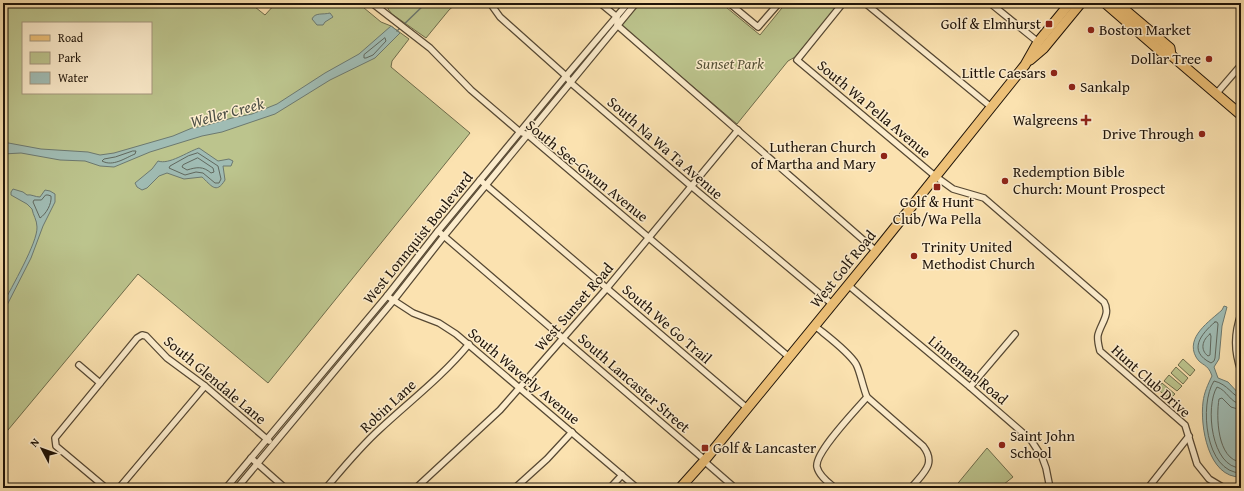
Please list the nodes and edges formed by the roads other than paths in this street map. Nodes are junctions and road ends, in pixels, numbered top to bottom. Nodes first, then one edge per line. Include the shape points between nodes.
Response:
1 (372, 3) edge
2 (490, 3) edge
3 (600, 3) edge
4 (628, 3) edge
5 (636, 3) edge
6 (728, 3) edge
7 (779, 3) edge
8 (843, 3) edge
9 (865, 3) edge
10 (990, 3) edge
11 (1070, 3) edge
12 (1081, 3) edge
13 (1105, 3) edge
14 (1117, 3) edge
15 (379, 5) edge
16 (617, 17) junction
17 (617, 26) junction
18 (1038, 42) junction
19 (1171, 55) junction
20 (1025, 64) junction
21 (1241, 65) edge
22 (566, 76) junction
23 (571, 83) junction
24 (1216, 94) junction
25 (991, 107) junction
26 (1241, 115) edge
27 (738, 130) junction
28 (520, 132) junction
29 (528, 135) junction
30 (935, 176) junction
31 (480, 180) junction
32 (486, 185) junction
33 (691, 186) junction
34 (438, 231) junction
35 (444, 236) junction
36 (649, 238) junction
37 (876, 251) junction
38 (848, 285) junction
39 (607, 288) junction
40 (387, 296) junction
41 (394, 300) junction
42 (832, 304) junction
43 (1241, 314) edge
44 (815, 326) junction
45 (1015, 334) dead end
46 (564, 338) junction
47 (469, 344) junction
48 (789, 357) junction
49 (79, 365) dead end
50 (1241, 371) edge
51 (100, 383) junction
52 (205, 386) junction
53 (970, 387) junction
54 (520, 388) junction
55 (867, 396) junction
56 (748, 408) junction
57 (572, 432) junction
58 (1189, 436) junction
59 (267, 439) junction
60 (273, 444) junction
61 (251, 458) junction
62 (705, 461) junction
63 (257, 463) junction
64 (622, 475) junction
65 (106, 488) edge
66 (119, 488) edge
67 (226, 488) edge
68 (237, 488) edge
69 (286, 488) edge
70 (326, 488) edge
71 (416, 488) edge
72 (515, 488) edge
73 (610, 488) edge
74 (637, 488) edge
75 (680, 488) edge
76 (735, 488) edge
77 (835, 488) edge
78 (911, 488) edge
79 (1050, 488) edge
80 (1148, 488) edge
81 (1224, 488) edge

1 - 15 street, South See-Gwun Avenue
2 - 22 street, South Na Wa Ta Avenue via 500,17
3 - 16 street
4 - 16 street, West Lonnquist Boulevard
5 - 17 street, West Lonnquist Boulevard
6 - 7 street via 758,27
8 - 30 street, South Wa Pella Avenue via 797,60
9 - 25 street
10 - 18 street
11 - 18 main road, West Golf Road
12 - 20 main road, West Golf Road via 1044,48
13 - 19 main road via 1165,54
14 - 19 main road via 1170,48
15 - 28 street, South See-Gwun Avenue via 395,22 430,48 471,90
16 - 17 street
16 - 22 street, West Lonnquist Boulevard
17 - 23 street, West Lonnquist Boulevard
17 - 27 street
18 - 20 main road, West Golf Road
19 - 24 main road
20 - 25 main road, West Golf Road
21 - 24 street
22 - 23 street, South Na Wa Ta Avenue
22 - 28 street, West Lonnquist Boulevard
23 - 29 street, West Lonnquist Boulevard
23 - 33 street, South Na Wa Ta Avenue
24 - 26 main road
25 - 30 main road, West Golf Road
27 - 33 street, West Sunset Road
27 - 37 street
28 - 29 street, South See-Gwun Avenue
28 - 31 street, West Lonnquist Boulevard
29 - 32 street, West Lonnquist Boulevard
29 - 36 street, South See-Gwun Avenue
30 - 37 main road, West Golf Road
30 - 58 street, Hunt Club Drive via 953,189 984,198 1104,302 1107,313 1097,337 1100,352 1185,425
31 - 32 street, South We Go Trail
31 - 34 street, West Lonnquist Boulevard
32 - 35 street, West Lonnquist Boulevard
32 - 39 street, South We Go Trail
33 - 36 street, West Sunset Road
33 - 42 street, South Na Wa Ta Avenue
34 - 35 street, South Lancaster Street
34 - 40 street, West Lonnquist Boulevard
35 - 41 street, West Lonnquist Boulevard
35 - 46 street, South Lancaster Street
36 - 39 street, West Sunset Road
36 - 48 street, South See-Gwun Avenue
37 - 38 main road, West Golf Road
38 - 42 main road, West Golf Road
38 - 53 street, Linneman Road
39 - 46 street, West Sunset Road
39 - 56 street, South We Go Trail
40 - 41 street, South Waverly Avenue
40 - 59 street, West Lonnquist Boulevard
41 - 47 street, South Waverly Avenue via 413,313 447,327
41 - 60 street, West Lonnquist Boulevard
42 - 44 main road, West Golf Road
43 - 50 street via 1235,343
44 - 48 main road, West Golf Road
44 - 55 street via 857,366
45 - 53 street
46 - 54 street, West Sunset Road
46 - 62 street, South Lancaster Street
47 - 54 street, South Waverly Avenue
47 - 70 street, Robin Lane via 455,361 358,450
48 - 56 main road, West Golf Road
49 - 51 street
51 - 52 street, South Glendale Lane via 142,335
51 - 65 street via 56,436 55,441 56,446
52 - 59 street, South Glendale Lane
52 - 66 street
53 - 79 street, Linneman Road via 1031,440 1042,457
54 - 57 street, South Waverly Avenue
54 - 71 street, West Sunset Road via 495,415
55 - 77 street via 818,457 817,467 822,476
55 - 78 street via 928,452 928,467
56 - 62 main road, West Golf Road
57 - 64 street, South Waverly Avenue
57 - 72 street
58 - 80 street
58 - 81 street, Hunt Club Drive via 1197,464 1209,479
59 - 60 street, South Glendale Lane
59 - 61 street, West Lonnquist Boulevard
60 - 63 street, West Lonnquist Boulevard
61 - 63 street
61 - 67 street, West Lonnquist Boulevard
62 - 75 main road, West Golf Road
62 - 76 street, South Lancaster Street
63 - 68 street, West Lonnquist Boulevard
63 - 69 street
64 - 73 street
64 - 74 street, South Waverly Avenue

